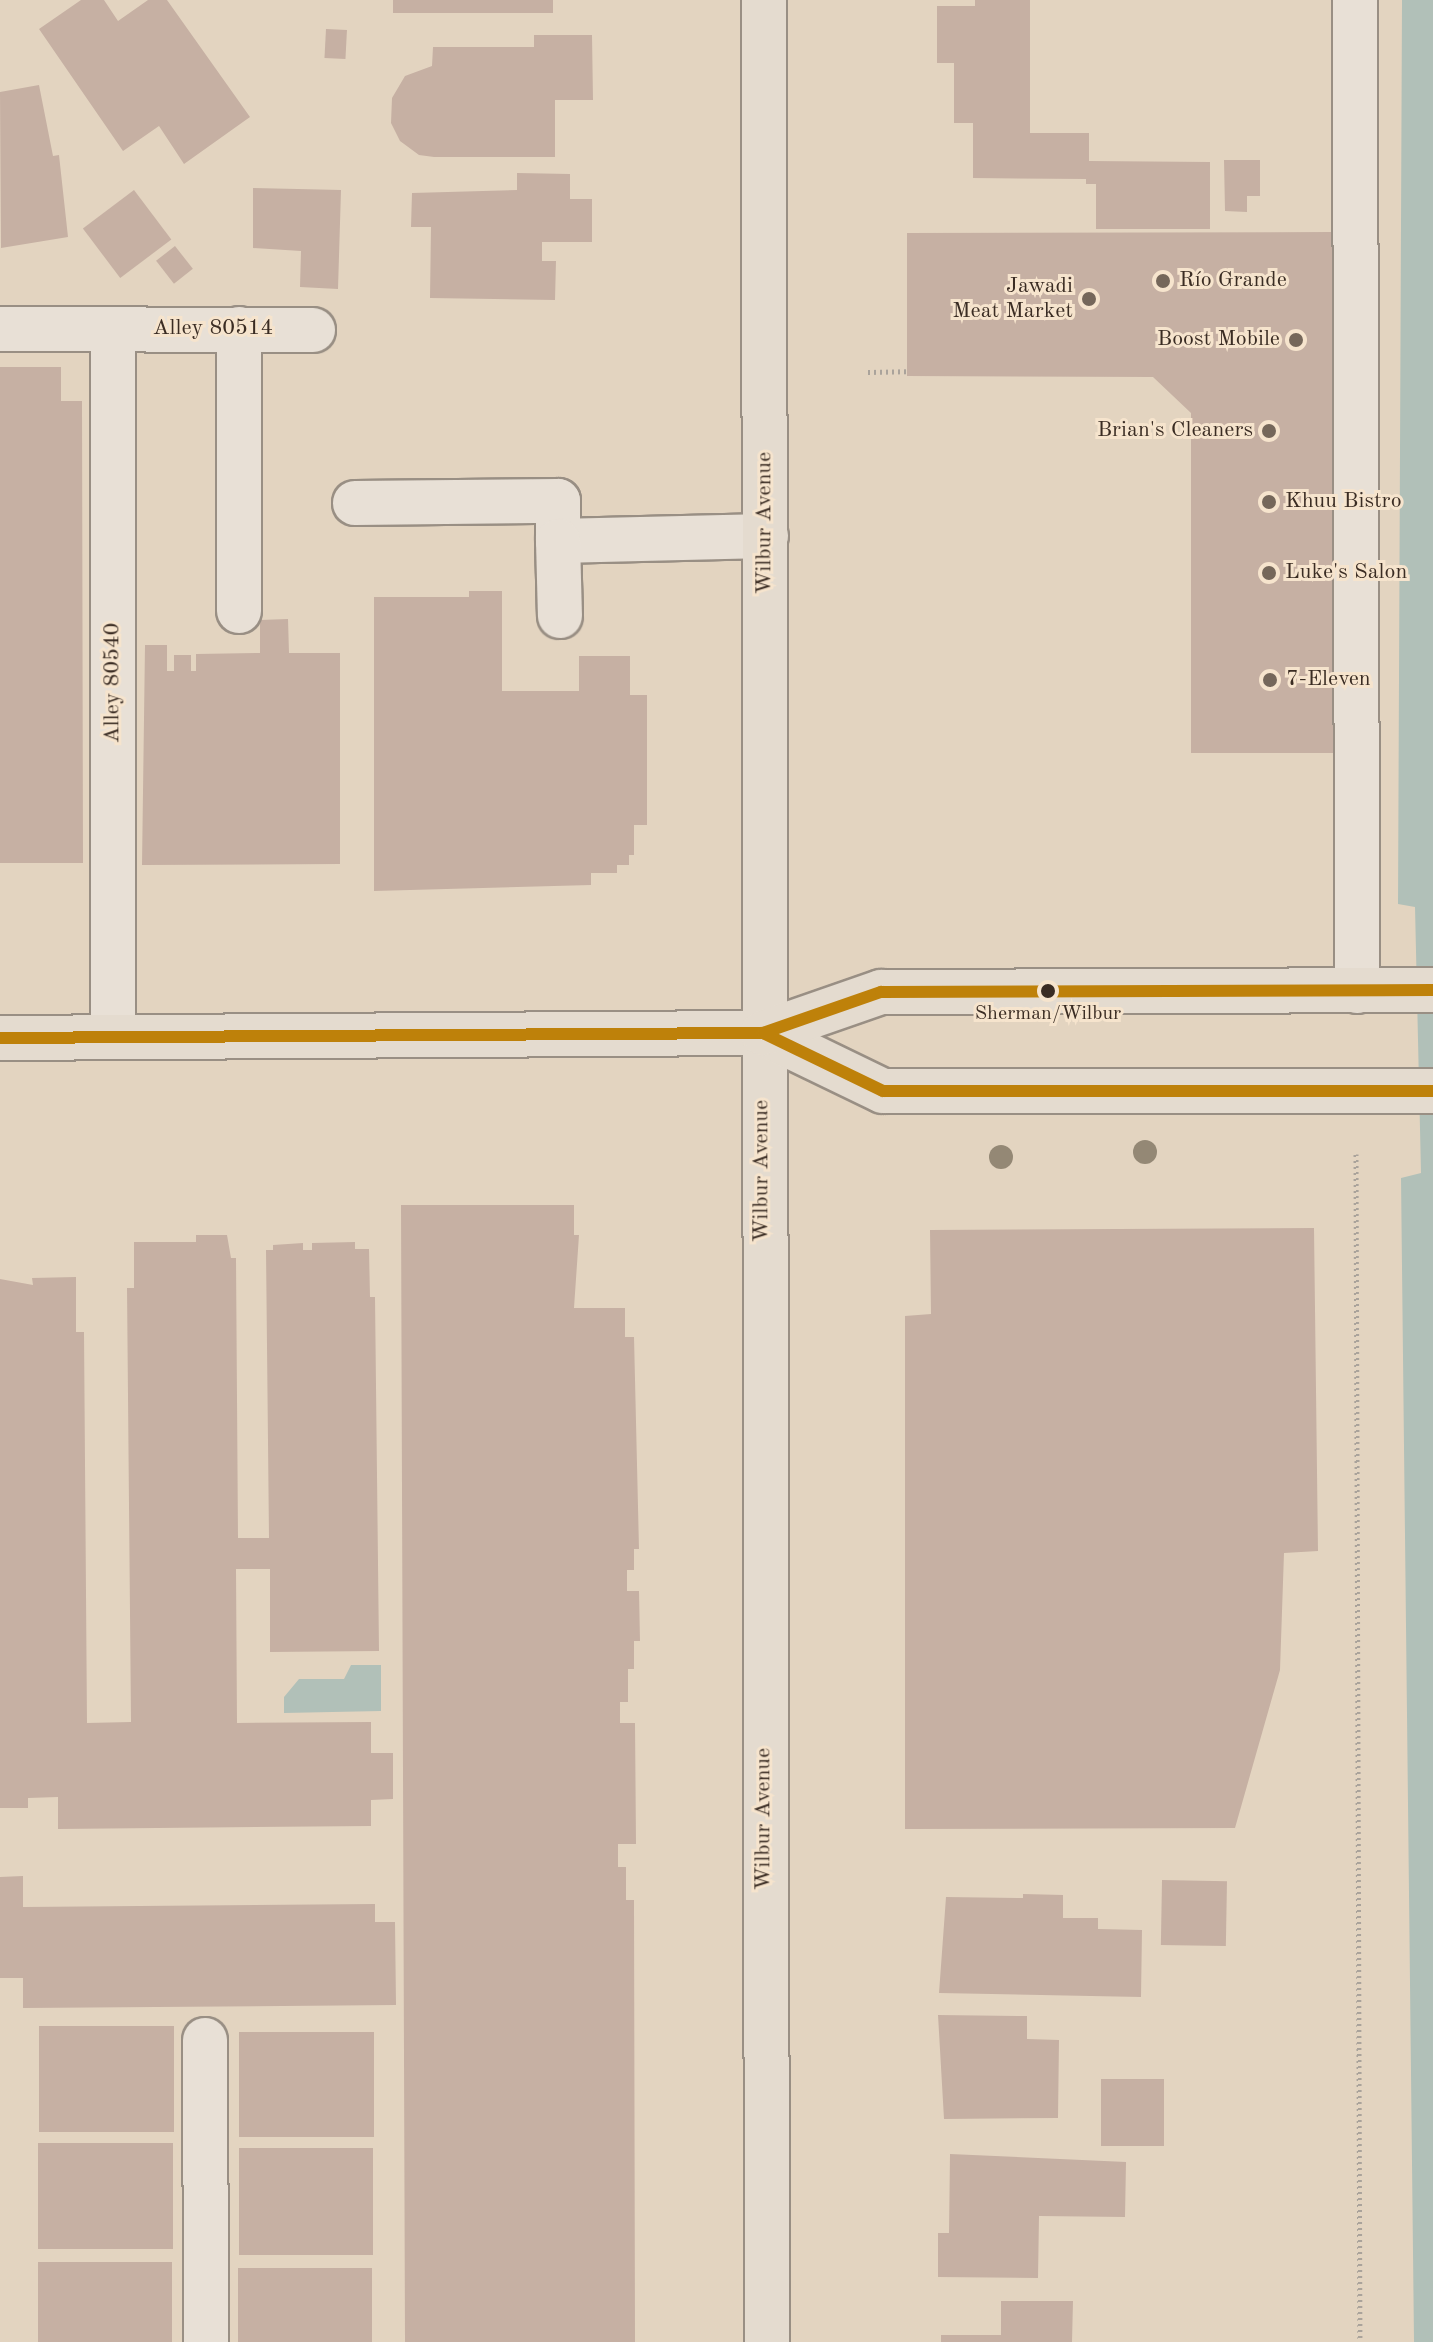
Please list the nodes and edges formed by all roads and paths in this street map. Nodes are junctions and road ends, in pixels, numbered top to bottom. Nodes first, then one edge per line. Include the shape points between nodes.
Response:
1 (764, 0) edge
2 (1355, 0) edge
3 (0, 329) edge
4 (113, 329) junction
5 (239, 329) junction
6 (313, 330) dead end
7 (907, 371) dead end
8 (868, 372) dead end
9 (355, 503) dead end
10 (766, 536) junction
11 (558, 541) junction
12 (239, 611) dead end
13 (560, 616) dead end
14 (1433, 990) edge
15 (1357, 991) junction
16 (763, 1033) junction
17 (113, 1037) junction
18 (0, 1038) edge
19 (1433, 1091) edge
20 (1356, 1154) dead end
21 (205, 2040) dead end
22 (206, 2342) edge
23 (767, 2342) edge
24 (1360, 2342) edge

1 - 10 main road, Wilbur Avenue
2 - 15 lane
3 - 4 lane, Alley 80514
4 - 5 lane, Alley 80514
4 - 17 lane, Alley 80540
5 - 6 lane, Alley 80514
5 - 12 lane
7 - 8 path
9 - 11 lane via 558,501
10 - 11 lane
10 - 16 main road, Wilbur Avenue
11 - 13 lane
14 - 15 main road
15 - 16 main road via 881,992
16 - 17 main road
16 - 19 main road via 883,1091
16 - 23 main road, Wilbur Avenue
17 - 18 main road
20 - 24 path
21 - 22 lane

